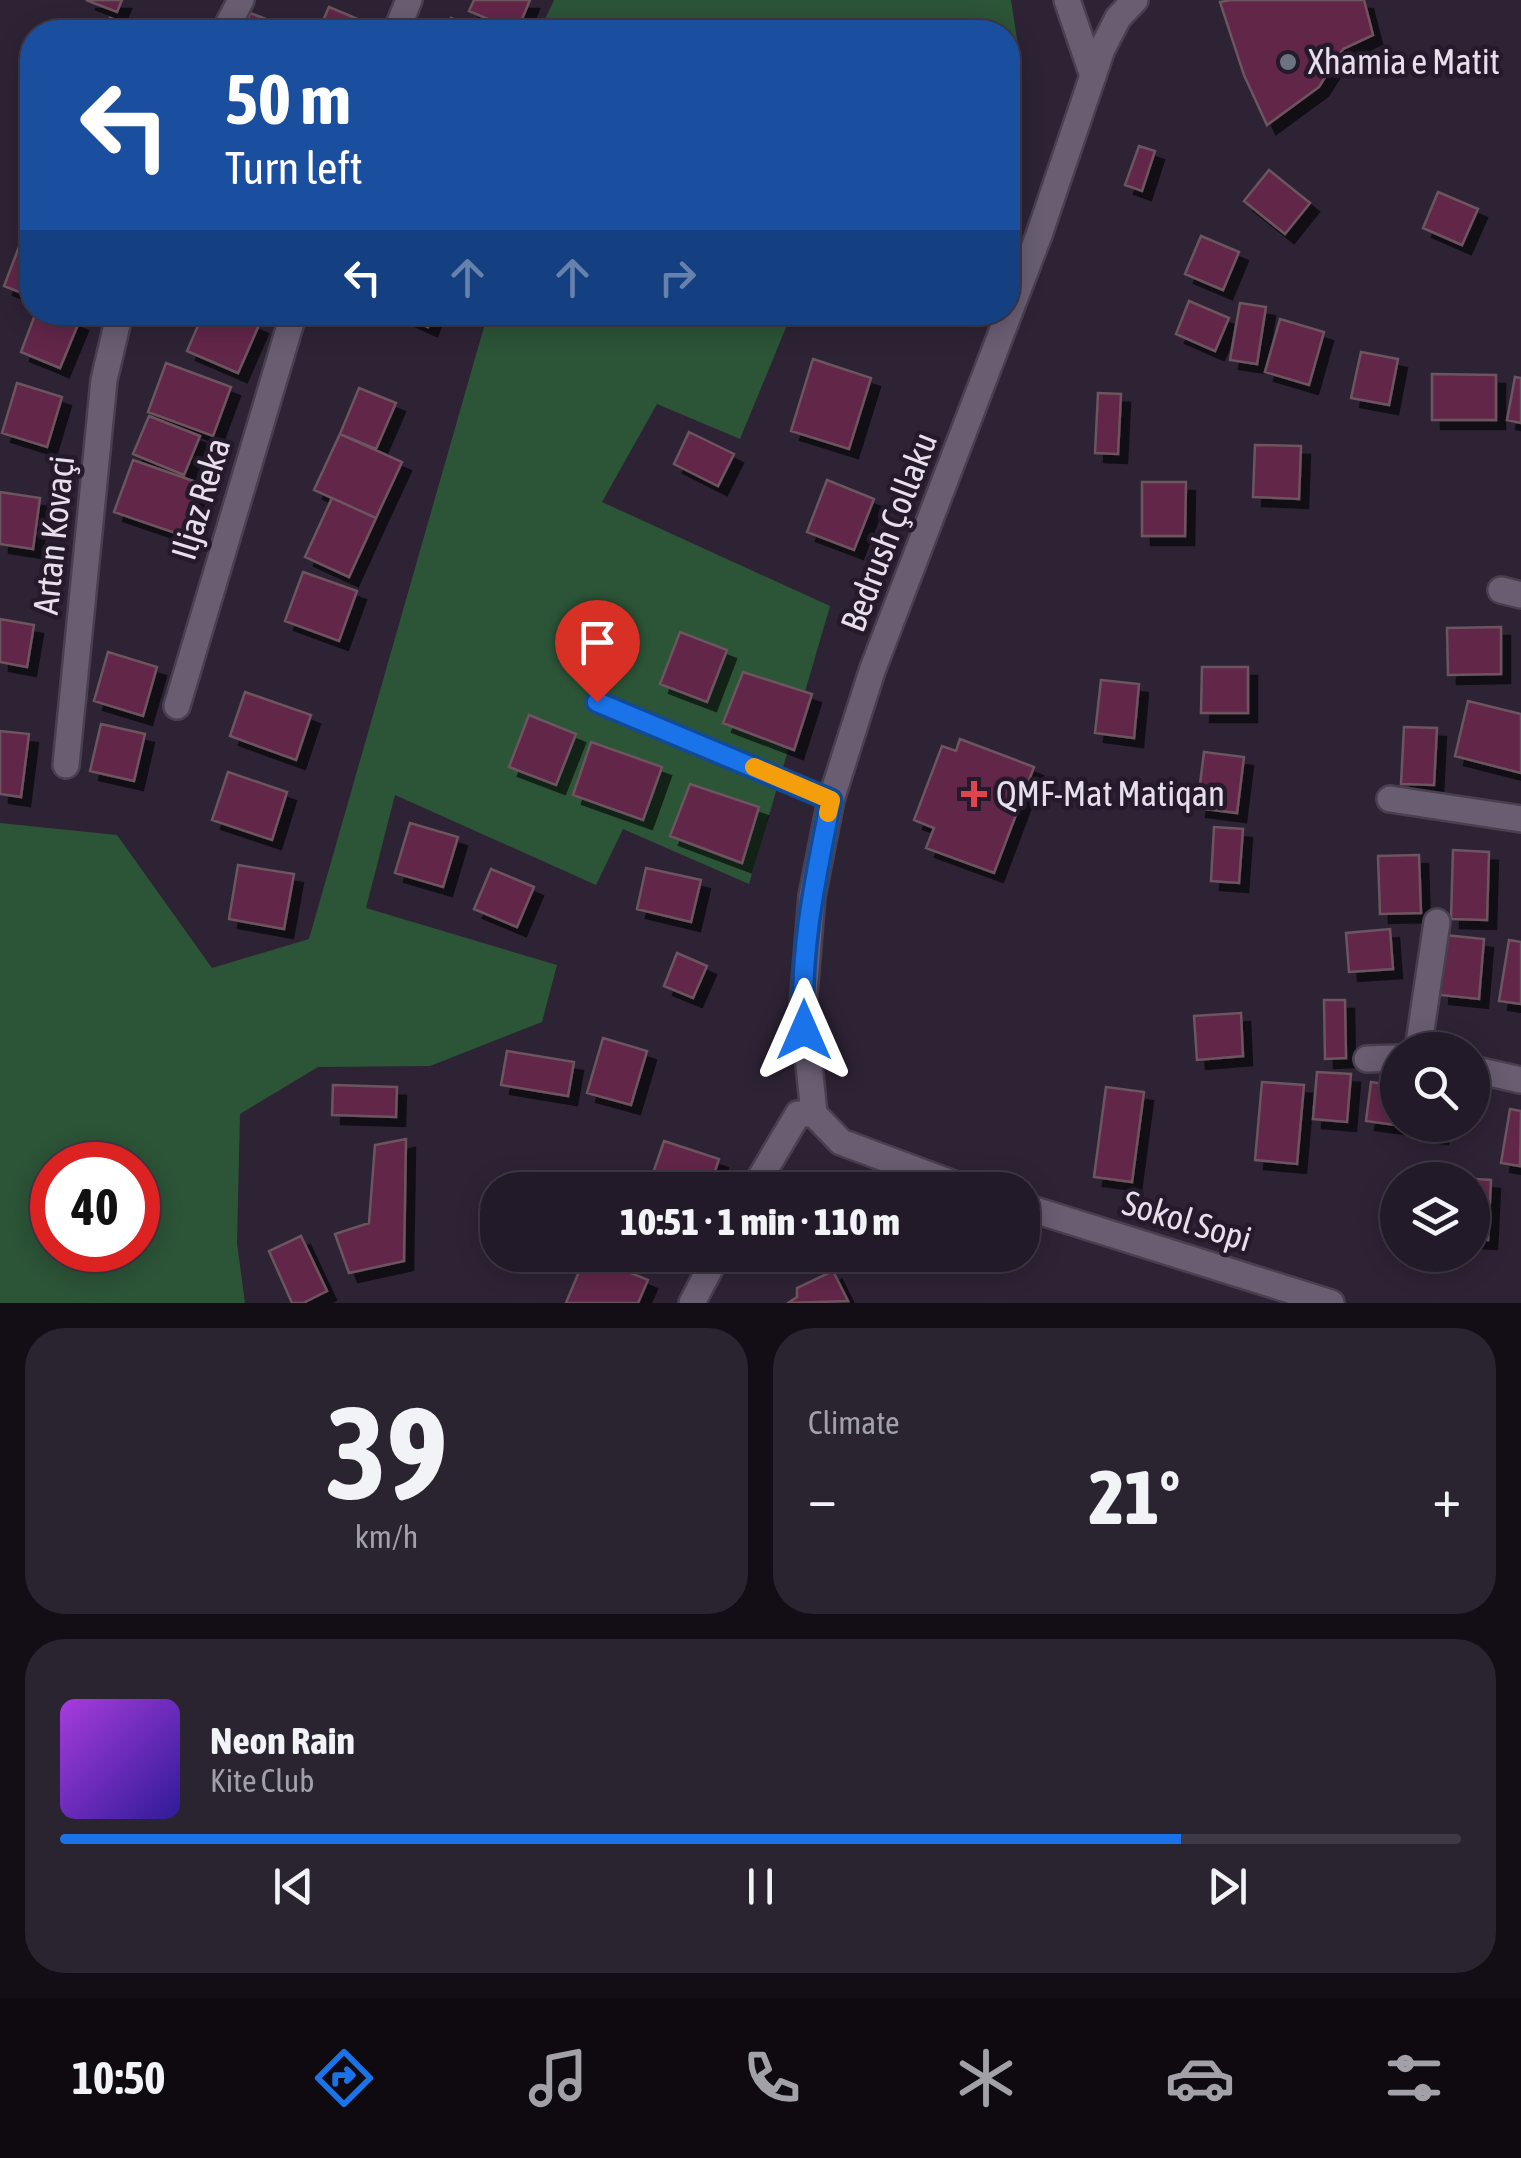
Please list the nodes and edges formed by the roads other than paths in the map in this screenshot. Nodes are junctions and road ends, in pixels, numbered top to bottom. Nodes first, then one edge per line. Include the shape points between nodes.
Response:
1 (1067, 0) edge
2 (1135, 0) edge
3 (1093, 76) junction
4 (1020, 284) edge
5 (117, 325) edge
6 (290, 325) edge
7 (1004, 325) edge
8 (597, 702) dead end
9 (177, 706) dead end
10 (66, 765) dead end
11 (1390, 799) dead end
12 (831, 800) junction
13 (1521, 819) edge
14 (1437, 922) dead end
15 (1421, 1032) edge
16 (1380, 1059) edge
17 (1367, 1060) dead end
18 (1490, 1073) edge
19 (1521, 1080) edge
20 (814, 1114) junction
21 (764, 1172) edge
22 (922, 1172) edge
23 (1040, 1212) edge
24 (708, 1272) edge
25 (692, 1303) edge
26 (1330, 1303) edge

1 - 3 street
2 - 3 street, Bedrush Çollaku via 1118,18
3 - 4 street, Bedrush Çollaku
5 - 10 street, Artan Kovaçi via 104,380
6 - 9 street, Iljaz Reka
7 - 12 street, Bedrush Çollaku via 872,671
8 - 12 lane
11 - 13 street
12 - 20 street, Bedrush Çollaku via 804,970
14 - 15 street
16 - 17 street
18 - 19 street
20 - 21 street via 798,1114
20 - 22 street via 841,1142
23 - 26 street, Sokol Sopi
24 - 25 street

